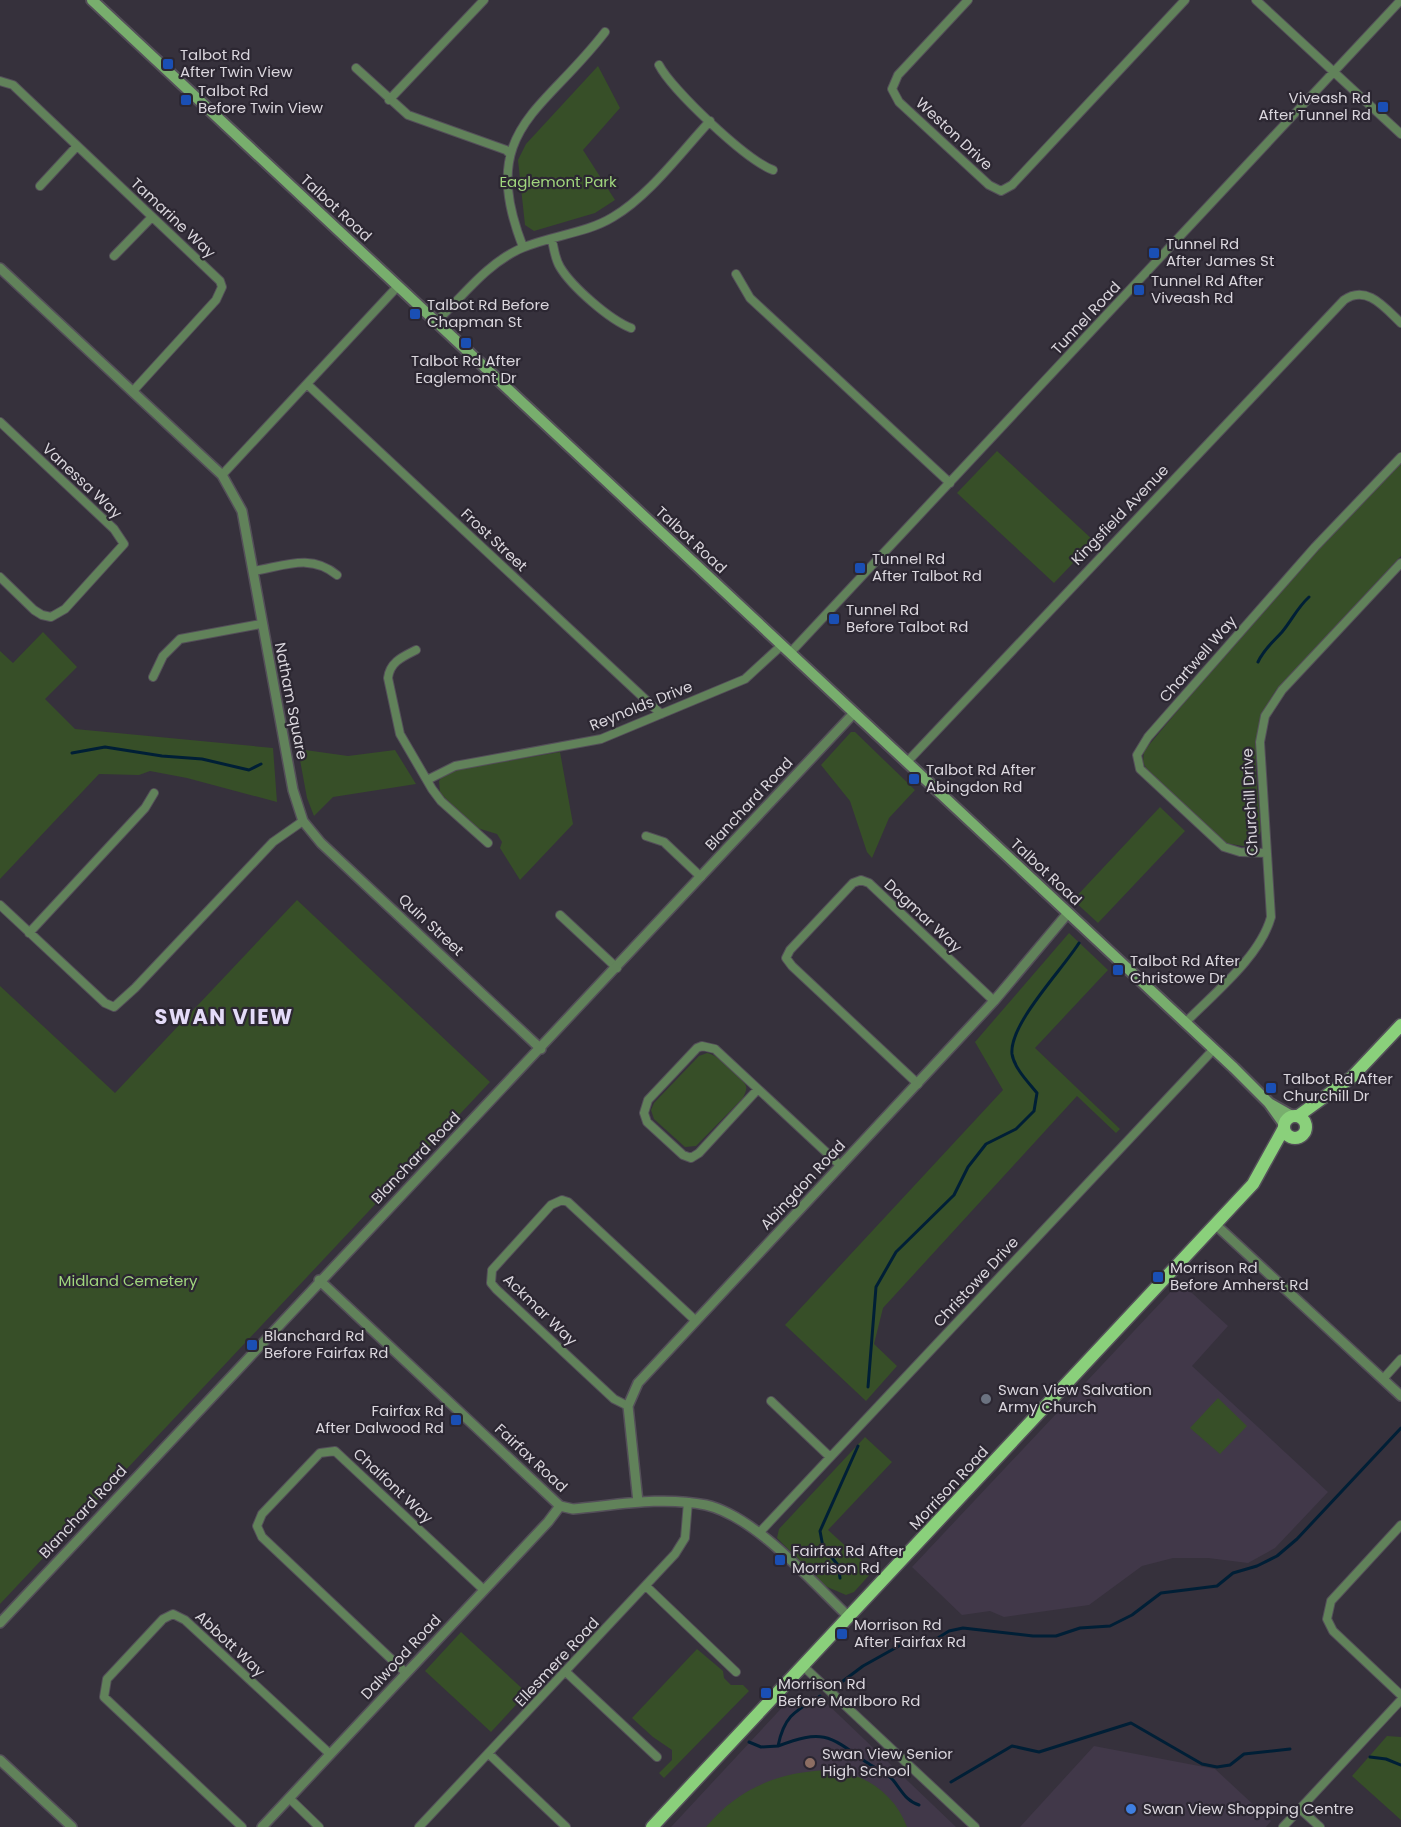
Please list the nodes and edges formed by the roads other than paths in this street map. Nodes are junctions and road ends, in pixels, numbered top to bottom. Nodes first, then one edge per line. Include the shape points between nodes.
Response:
1 (93, 0) edge
2 (484, 0) edge
3 (968, 0) edge
4 (1185, 0) edge
5 (1257, 0) edge
6 (1401, 0) edge
7 (605, 32) dead end
8 (659, 64) dead end
9 (356, 68) dead end
10 (1334, 72) junction
11 (0, 81) edge
12 (389, 100) junction
13 (710, 120) junction
14 (1401, 134) edge
15 (78, 146) junction
16 (510, 154) junction
17 (773, 170) dead end
18 (40, 186) dead end
19 (152, 217) junction
20 (552, 240) junction
21 (523, 247) junction
22 (114, 256) dead end
23 (0, 268) edge
24 (736, 274) dead end
25 (398, 286) junction
26 (436, 322) junction
27 (1401, 323) edge
28 (631, 328) dead end
29 (308, 385) junction
30 (133, 391) junction
31 (0, 422) edge
32 (1401, 457) edge
33 (222, 475) junction
34 (950, 483) junction
35 (1401, 563) edge
36 (254, 571) junction
37 (336, 575) dead end
38 (0, 578) edge
39 (261, 624) junction
40 (782, 645) junction
41 (416, 650) dead end
42 (790, 653) junction
43 (153, 677) dead end
44 (854, 713) junction
45 (661, 714) junction
46 (907, 762) junction
47 (427, 780) junction
48 (154, 793) dead end
49 (303, 821) junction
50 (646, 836) dead end
51 (488, 843) dead end
52 (1266, 853) junction
53 (701, 877) junction
54 (0, 905) edge
55 (1068, 913) junction
56 (560, 915) dead end
57 (29, 933) junction
58 (617, 968) junction
59 (994, 1001) junction
60 (1185, 1023) junction
61 (1401, 1025) edge
62 (541, 1049) junction
63 (1213, 1050) junction
64 (918, 1084) junction
65 (758, 1089) junction
66 (1293, 1122) junction
67 (841, 1166) junction
68 (1264, 1166) junction
69 (1216, 1225) junction
70 (319, 1280) junction
71 (696, 1321) junction
72 (1401, 1359) edge
73 (1383, 1379) junction
74 (1401, 1396) edge
75 (771, 1401) dead end
76 (628, 1406) junction
77 (830, 1457) junction
78 (638, 1502) junction
79 (688, 1502) junction
80 (560, 1506) junction
81 (1401, 1525) edge
82 (759, 1533) junction
83 (647, 1587) junction
84 (484, 1590) junction
85 (849, 1617) junction
86 (0, 1623) edge
87 (803, 1666) junction
88 (566, 1672) junction
89 (736, 1672) dead end
90 (406, 1673) junction
91 (1401, 1695) edge
92 (1401, 1700) edge
93 (330, 1754) junction
94 (489, 1754) junction
95 (657, 1757) dead end
96 (0, 1760) edge
97 (289, 1798) junction
98 (1300, 1809) junction
99 (72, 1827) edge
100 (242, 1827) edge
101 (262, 1827) edge
102 (319, 1827) edge
103 (419, 1827) edge
104 (566, 1827) edge
105 (652, 1827) edge
106 (975, 1827) edge
107 (1283, 1827) edge
108 (1320, 1827) edge

1 - 25 main road, Talbot Road
2 - 12 street
3 - 4 street, Weston Drive via 898,75 892,89 899,102 981,178 1001,191 1012,185
5 - 10 street
6 - 10 street, Tunnel Road
7 - 16 street via 528,117 515,136
8 - 13 street via 669,81
9 - 12 street
10 - 14 street
10 - 34 street, Tunnel Road
11 - 15 street, Tamarine Way via 13,85
12 - 16 street via 408,115
13 - 17 street via 755,162
13 - 20 street via 627,208 601,223
15 - 18 street
15 - 19 street, Tamarine Way
16 - 21 street via 507,192
19 - 22 street
19 - 30 street, Tamarine Way via 216,275 222,287 216,300
20 - 21 street
20 - 28 street via 558,265 568,278 616,322
21 - 26 street via 483,274
23 - 30 street, Natham Square
24 - 34 street via 750,298
25 - 26 main road, Talbot Road
25 - 29 street
26 - 40 main road, Talbot Road
27 - 46 street, Kingsfield Avenue via 1375,299 1358,294 1346,298
29 - 33 street
29 - 45 street, Frost Street
30 - 33 street, Natham Square
31 - 38 street, Vanessa Way via 114,529 124,544 65,609 51,617 34,610
32 - 52 street, Chartwell Way via 1199,676 1137,755 1140,769 1224,847
33 - 36 street, Natham Square via 242,511
34 - 42 street, Tunnel Road
35 - 52 street, Churchill Drive via 1282,690 1265,716 1260,742
36 - 37 street via 307,561 320,562
36 - 39 street, Natham Square
39 - 43 street via 180,639 163,656
39 - 49 street, Natham Square via 293,790
40 - 42 main road, Talbot Road
40 - 45 street, Reynolds Drive via 745,679
41 - 47 street via 393,664 388,678 400,734
42 - 44 main road, Talbot Road
44 - 46 main road, Talbot Road
44 - 53 street, Blanchard Road
45 - 47 street, Reynolds Drive via 601,739 455,765
46 - 55 main road, Talbot Road
47 - 51 street via 441,801
48 - 57 street via 145,808
49 - 57 street via 273,842 117,1006 105,1003
49 - 62 street, Quin Street via 321,843
50 - 53 street via 664,843
52 - 60 street, Churchill Drive via 1272,903 1265,934 1254,951
53 - 58 street, Blanchard Road
54 - 57 street
55 - 59 street, Abingdon Road
55 - 60 main road, Talbot Road
56 - 58 street
58 - 62 street, Blanchard Road
59 - 64 street, Abingdon Road
59 - 64 street, Dagmar Way via 869,883 861,880 853,883 806,933 786,958
60 - 63 main road, Talbot Road
61 - 66 main road, Morrison Road via 1360,1070
62 - 70 street, Blanchard Road
63 - 66 main road, Talbot Road
63 - 77 street, Christowe Drive
64 - 67 street, Abingdon Road
65 - 65 street via 715,1049 702,1046 648,1100 644,1113 647,1122 691,1158
65 - 67 street
66 - 68 main road, Morrison Road
66 - 68 main road, Morrison Road via 1289,1136 1298,1138
67 - 71 street, Abingdon Road
68 - 69 main road, Morrison Road
69 - 73 street
69 - 85 main road, Morrison Road
70 - 80 street, Fairfax Road
70 - 86 street, Blanchard Road
71 - 76 street, Abingdon Road via 638,1383
71 - 76 street, Ackmar Way via 562,1200 550,1205 492,1270 496,1289 614,1399
72 - 73 street
73 - 74 street
75 - 77 street
76 - 78 street
77 - 82 street, Christowe Drive
78 - 79 street, Fairfax Road
78 - 80 street, Fairfax Road via 573,1509
79 - 82 street, Fairfax Road via 721,1510
79 - 83 street, Ellesmere Road via 685,1538
80 - 84 street, Dalwood Road
81 - 91 street via 1331,1601 1327,1619 1333,1631
82 - 85 street, Fairfax Road
83 - 88 street, Ellesmere Road
83 - 89 street
84 - 90 street, Dalwood Road
84 - 90 street, Chalfont Way via 335,1451 320,1453 262,1514 257,1526 262,1536
85 - 87 main road, Morrison Road
87 - 105 main road, Morrison Road
87 - 106 street
88 - 94 street, Ellesmere Road
88 - 95 street
90 - 93 street, Dalwood Road
92 - 98 street
93 - 97 street, Dalwood Road
93 - 100 street, Abbott Way via 185,1620 174,1614 163,1619 107,1679 104,1697
94 - 103 street, Ellesmere Road
94 - 104 street
96 - 99 street
97 - 101 street, Dalwood Road
97 - 102 street
98 - 107 street
98 - 108 street

